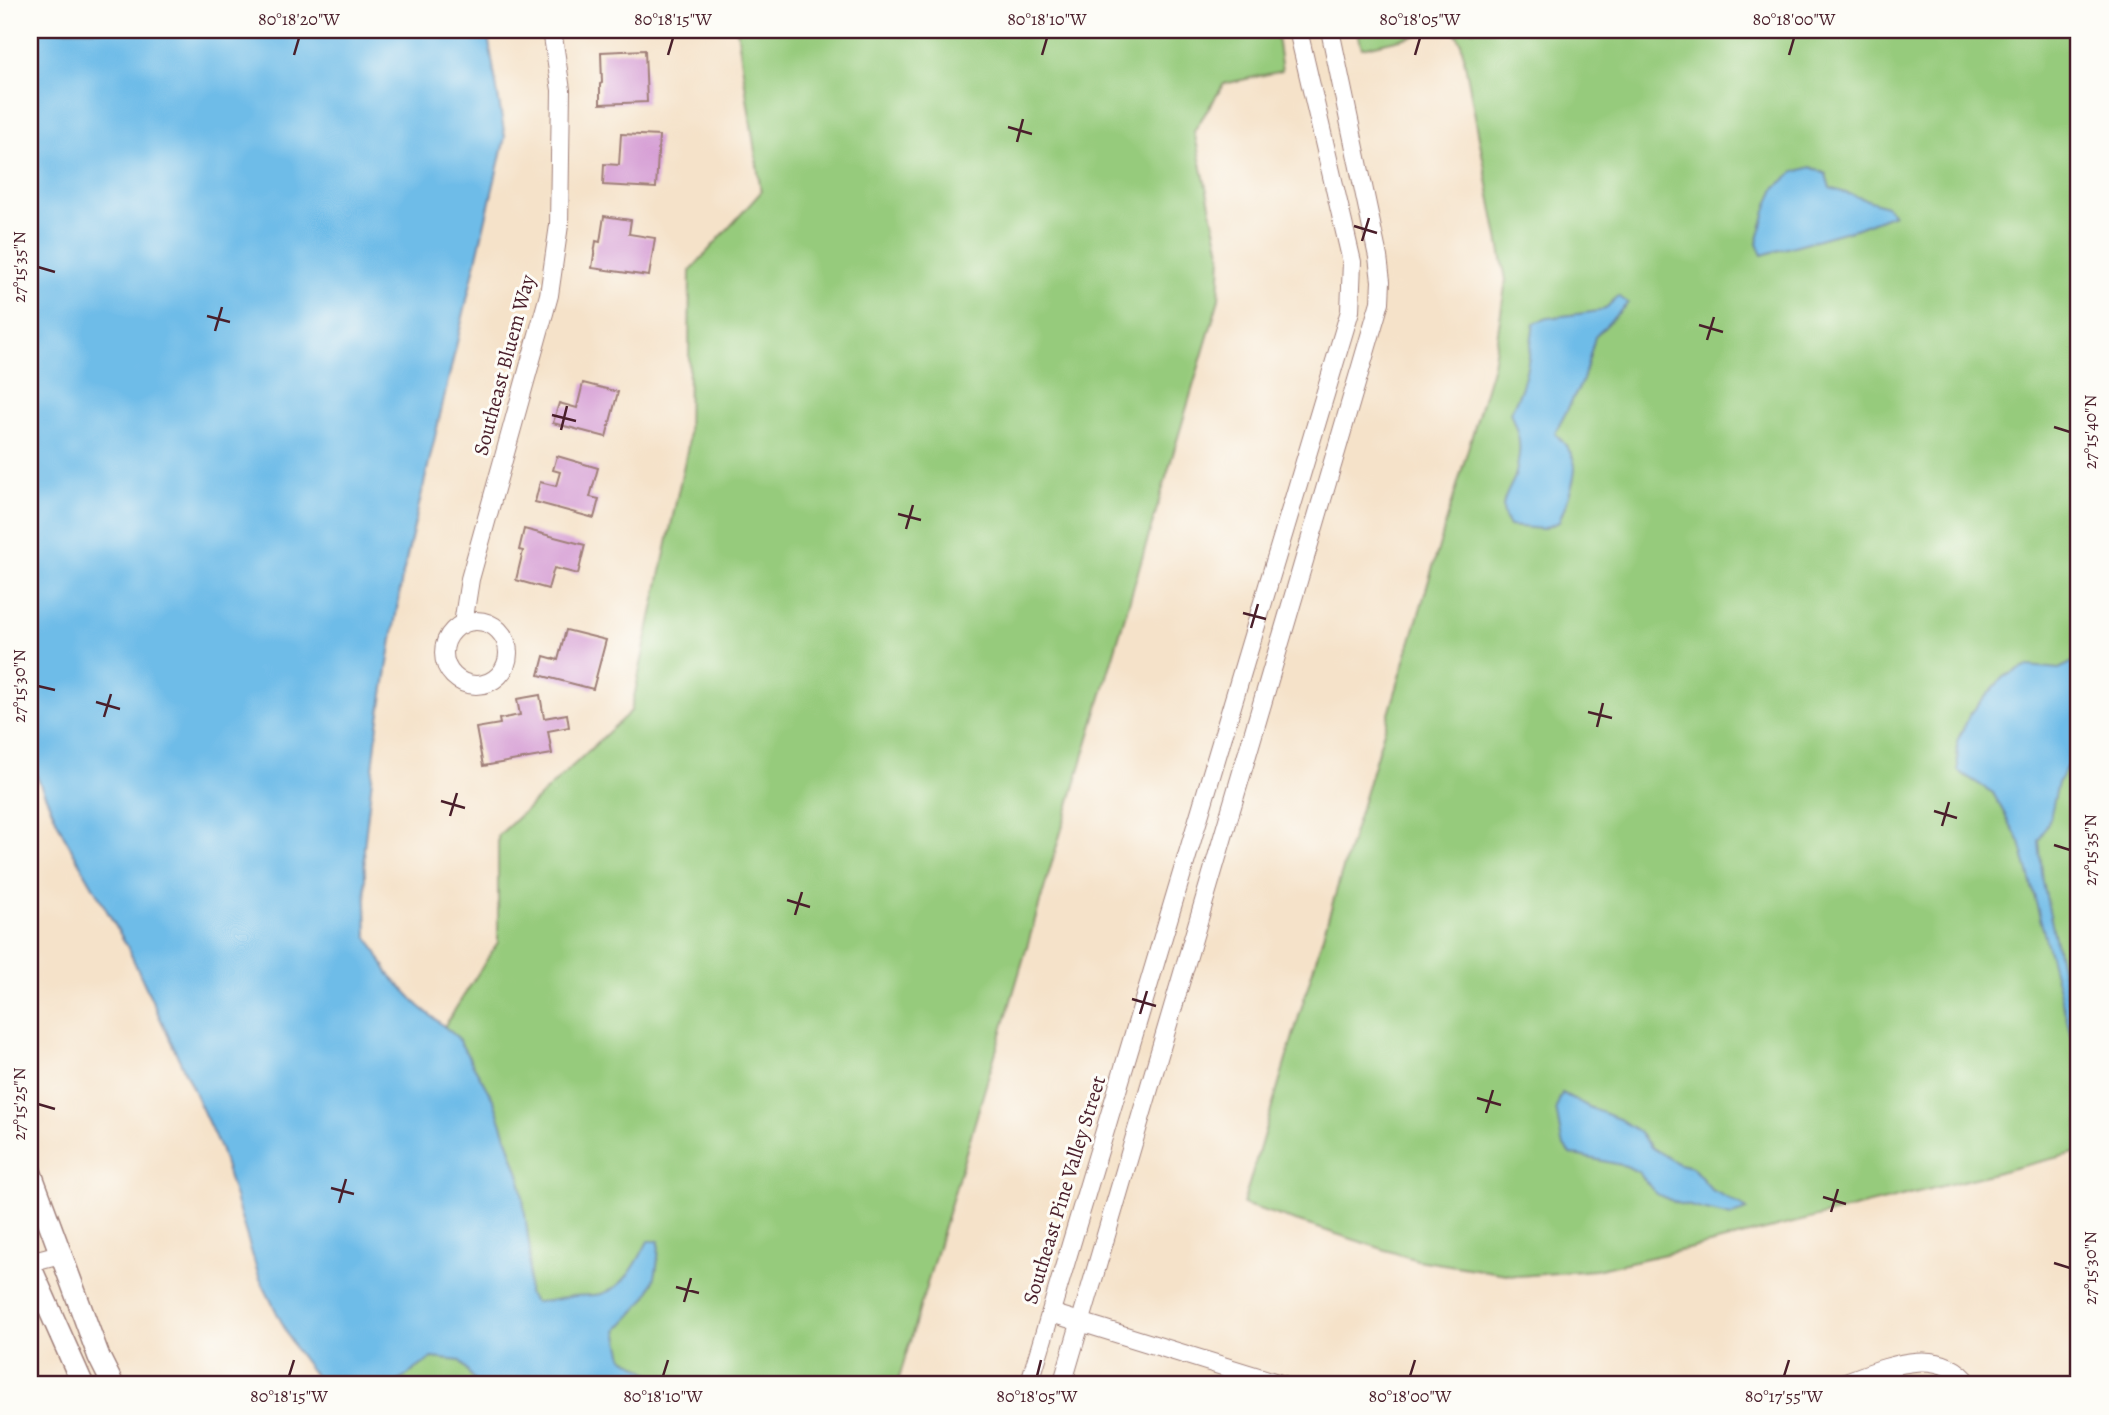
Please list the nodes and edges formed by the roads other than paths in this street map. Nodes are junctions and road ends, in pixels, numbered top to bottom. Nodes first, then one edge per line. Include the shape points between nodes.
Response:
1 (552, 30) edge
2 (1298, 30) edge
3 (1330, 30) edge
4 (1323, 402) junction
5 (1351, 403) junction
6 (463, 624) dead end
7 (1232, 708) junction
8 (1259, 716) junction
9 (1142, 1007) junction
10 (1171, 1016) junction
11 (30, 1171) edge
12 (60, 1254) junction
13 (30, 1264) edge
14 (1051, 1313) junction
15 (1080, 1322) junction
16 (83, 1385) edge
17 (113, 1385) edge
18 (1029, 1385) edge
19 (1062, 1385) edge
20 (1284, 1385) edge
21 (1837, 1385) edge
22 (1970, 1385) edge

1 - 6 street, Southeast Bluem Way via 561,90 559,225 549,295 470,579
2 - 4 street, Southeast Pine Valley Street via 1352,262 1350,311
3 - 5 street via 1381,281 1380,302
4 - 5 street
4 - 7 street, Southeast Pine Valley Street
5 - 8 street
7 - 8 street
7 - 9 street, Southeast Pine Valley Street
8 - 10 street
9 - 10 street
9 - 14 street, Southeast Pine Valley Street
10 - 15 street
11 - 12 street
12 - 13 street
12 - 17 street
13 - 16 street
14 - 15 street
14 - 18 street, Southeast Pine Valley Street
15 - 19 street
15 - 20 street
21 - 22 street via 1906,1362 1935,1361 1962,1374

